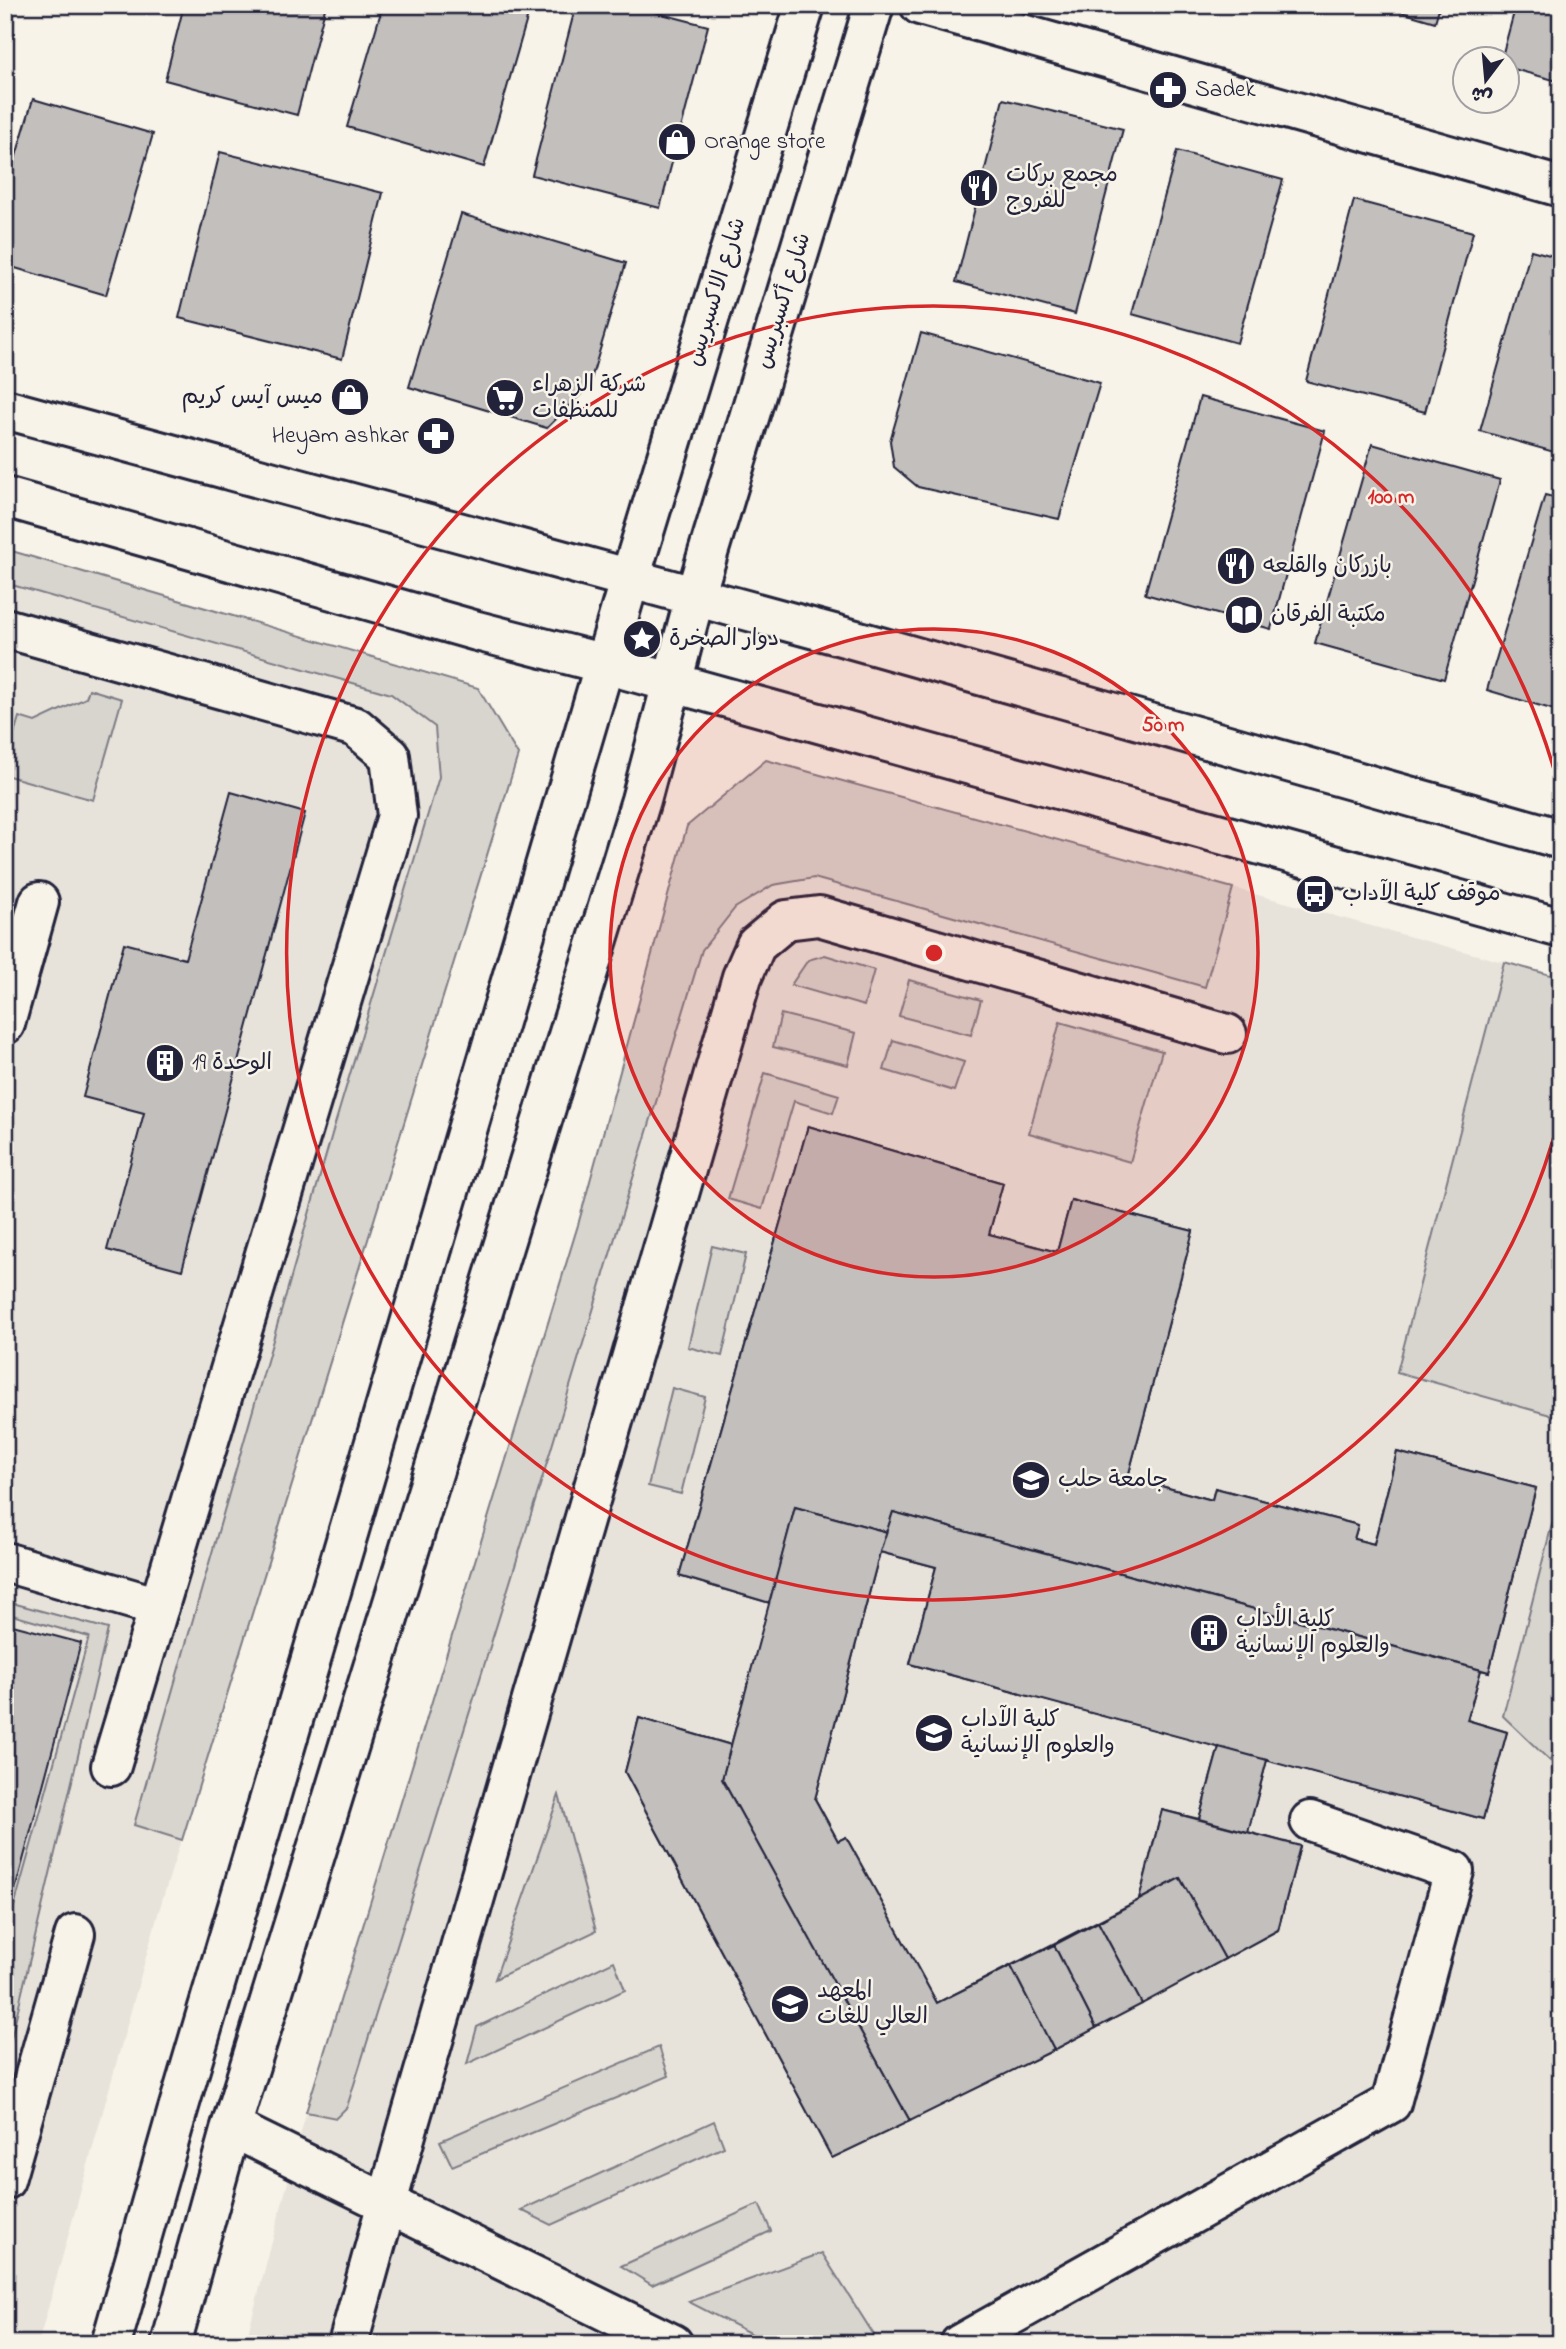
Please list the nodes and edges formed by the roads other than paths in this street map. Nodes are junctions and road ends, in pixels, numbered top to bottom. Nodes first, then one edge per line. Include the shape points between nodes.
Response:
1 (805, 5) edge
2 (874, 5) edge
3 (920, 5) edge
4 (1561, 187) edge
5 (5, 409) edge
6 (5, 497) edge
7 (630, 578) junction
8 (695, 596) junction
9 (5, 628) edge
10 (605, 664) junction
11 (672, 684) junction
12 (1561, 839) edge
13 (39, 902) dead end
14 (1561, 928) edge
15 (5, 1024) edge
16 (1227, 1034) dead end
17 (5, 1562) edge
18 (159, 1607) junction
19 (111, 1766) dead end
20 (1310, 1821) dead end
21 (75, 1934) dead end
22 (231, 2127) junction
23 (5, 2180) edge
24 (387, 2202) junction
25 (111, 2344) edge
26 (171, 2344) edge
27 (348, 2344) edge
28 (673, 2344) edge
29 (960, 2344) edge

1 - 7 main road, شارع الاكسبريس
2 - 8 main road, شارع أكسبريس
3 - 4 main road
5 - 7 main road
6 - 10 main road
7 - 8 main road
7 - 10 main road, شارع الاكسبريس
8 - 11 main road, شارع أكسبريس
8 - 12 main road
9 - 18 main road via 356,727 390,756 397,816
10 - 11 main road
10 - 25 main road, شارع الاكسبريس
11 - 14 main road
11 - 22 main road, شارع أكسبريس via 637,813
13 - 15 main road
16 - 24 main road via 820,916 786,920 756,945 738,991
17 - 18 main road
18 - 19 main road
20 - 29 main road via 1454,1871 1391,2103
21 - 23 main road
22 - 24 main road
22 - 26 main road, شارع أكسبريس
24 - 27 main road
24 - 28 main road

